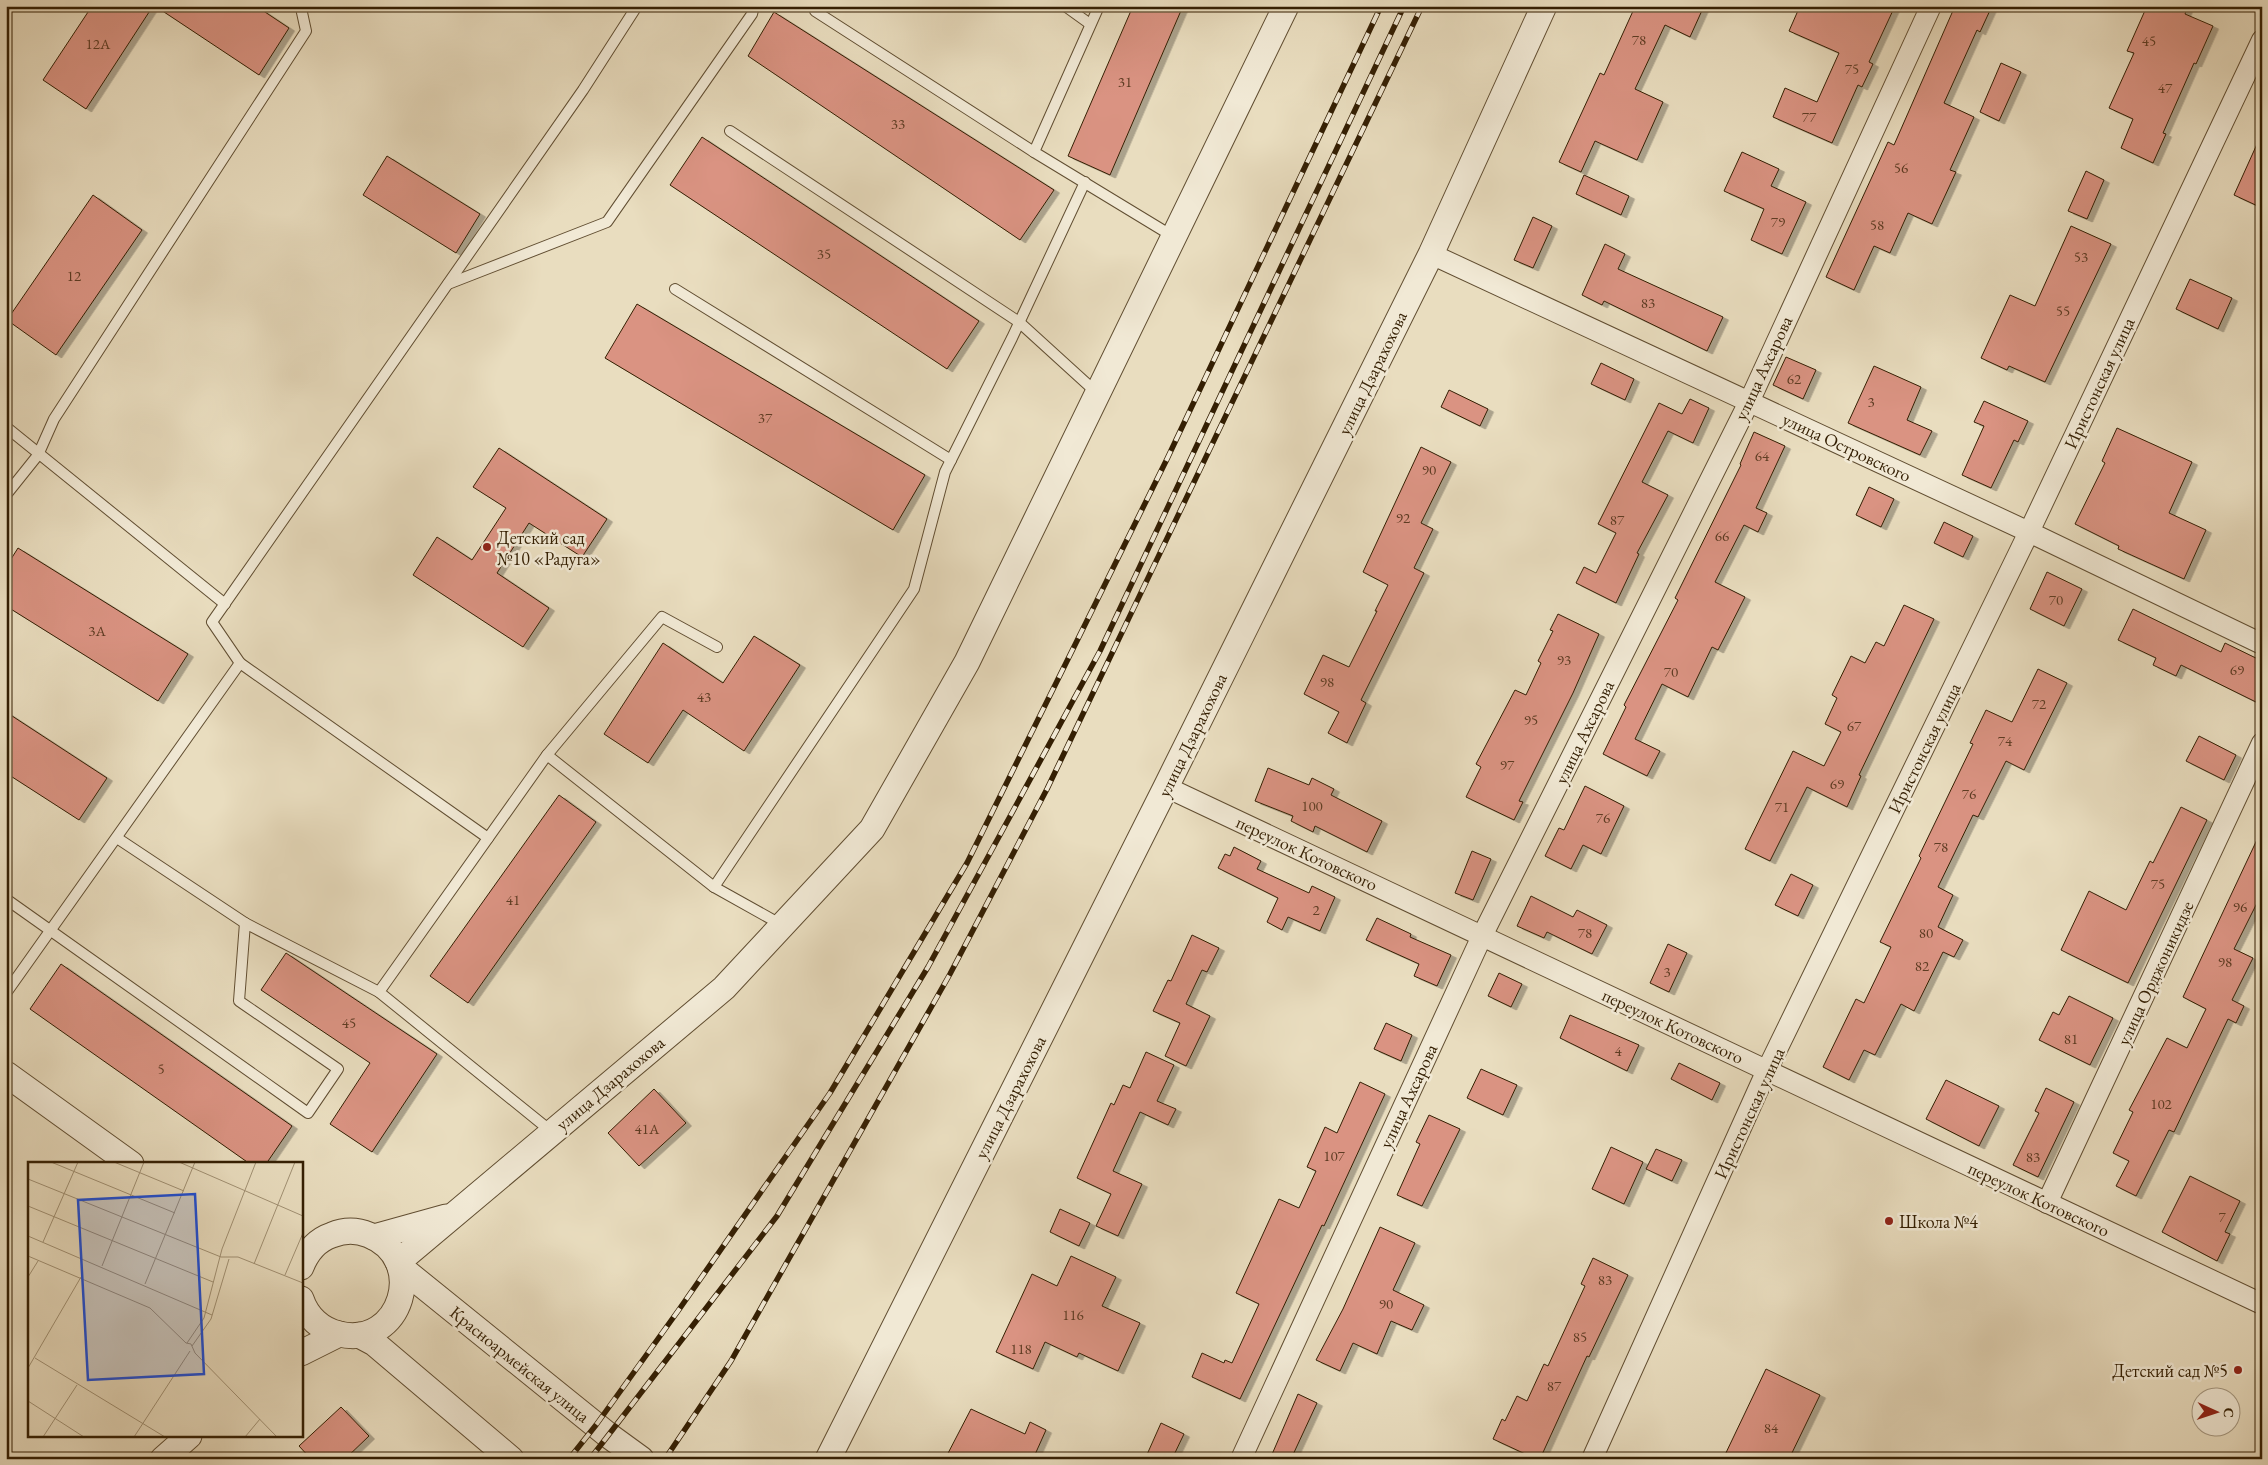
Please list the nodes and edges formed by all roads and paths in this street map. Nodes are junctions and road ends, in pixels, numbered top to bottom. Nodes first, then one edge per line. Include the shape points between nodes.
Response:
1 (637, 6) edge
2 (754, 6) edge
3 (1065, 6) edge
4 (1099, 6) edge
5 (1286, 6) edge
6 (1544, 6) edge
7 (1931, 6) edge
8 (301, 7) edge
9 (815, 11) dead end
10 (1090, 24) junction
11 (2262, 40) edge
12 (730, 131) dead end
13 (1034, 152) junction
14 (1085, 182) junction
15 (1174, 237) junction
16 (1431, 254) junction
17 (448, 284) junction
18 (674, 289) dead end
19 (1019, 322) junction
20 (1098, 394) junction
21 (1749, 402) junction
22 (6, 427) edge
23 (38, 455) junction
24 (951, 460) junction
25 (6, 495) edge
26 (2029, 532) junction
27 (225, 604) junction
28 (2262, 644) edge
29 (717, 647) dead end
30 (240, 663) junction
31 (2262, 743) edge
32 (547, 755) junction
33 (1166, 787) junction
34 (117, 838) junction
35 (488, 838) junction
36 (714, 887) junction
37 (6, 900) edge
38 (245, 923) junction
39 (782, 925) junction
40 (50, 931) junction
41 (1482, 936) junction
42 (379, 992) junction
43 (6, 993) edge
44 (1767, 1070) junction
45 (6, 1074) edge
46 (552, 1132) junction
47 (127, 1162) edge
48 (2047, 1203) junction
49 (451, 1216) junction
50 (374, 1237) junction
51 (312, 1239) edge
52 (302, 1264) edge
53 (399, 1264) junction
54 (302, 1304) edge
55 (2262, 1304) edge
56 (349, 1334) junction
57 (302, 1353) edge
58 (187, 1438) edge
59 (163, 1459) edge
60 (511, 1459) edge
61 (641, 1459) edge
62 (828, 1459) edge
63 (1241, 1459) edge
64 (1592, 1459) edge

1 - 17 lane via 583,90
2 - 17 lane via 752,14 607,222
3 - 10 lane
4 - 10 lane
5 - 15 street, улица Дзарахохова
6 - 16 street, улица Дзарахохова
7 - 21 street, улица Ахсарова
8 - 23 lane via 306,31 54,419
9 - 13 lane
10 - 13 lane
11 - 26 street, Иристонская улица
12 - 19 lane
13 - 14 lane
14 - 15 lane
14 - 19 lane
15 - 20 street, улица Дзарахохова
16 - 21 street, улица Островского
16 - 33 street, улица Дзарахохова
17 - 27 lane
18 - 24 lane
19 - 20 lane
19 - 24 lane
20 - 39 street, улица Дзарахохова via 967,662 872,829
21 - 26 street, улица Островского
21 - 41 street, улица Ахсарова
22 - 23 lane
23 - 25 lane
23 - 27 lane
24 - 36 lane via 914,589
26 - 28 street, улица Островского
26 - 44 street, Иристонская улица
27 - 30 lane via 212,622
29 - 32 lane via 662,617
30 - 34 lane
30 - 35 lane
31 - 48 street, улица Орджоникидзе
32 - 35 lane
32 - 36 lane
33 - 41 street, переулок Котовского
33 - 62 street, улица Дзарахохова
34 - 38 lane
34 - 40 lane
35 - 42 lane
36 - 39 lane
37 - 40 lane
38 - 40 lane via 239,1001 338,1069 308,1113
38 - 42 lane
39 - 46 street, улица Дзарахохова via 724,988
40 - 43 lane
41 - 44 street, переулок Котовского
41 - 63 street, улица Ахсарова
42 - 46 lane
44 - 48 street, переулок Котовского
44 - 64 street, Иристонская улица
45 - 47 street
46 - 49 street, улица Дзарахохова
48 - 55 street, переулок Котовского
49 - 50 street, улица Дзарахохова
49 - 53 street, улица Дзарахохова
50 - 51 street, Красноармейская улица via 348,1231
50 - 53 street, Красноармейская улица via 391,1250
51 - 52 street, Красноармейская улица
53 - 56 street via 402,1291 397,1307 382,1325
53 - 61 street, Красноармейская улица
54 - 56 street via 318,1324
56 - 57 street
56 - 60 street via 374,1343
58 - 59 street

